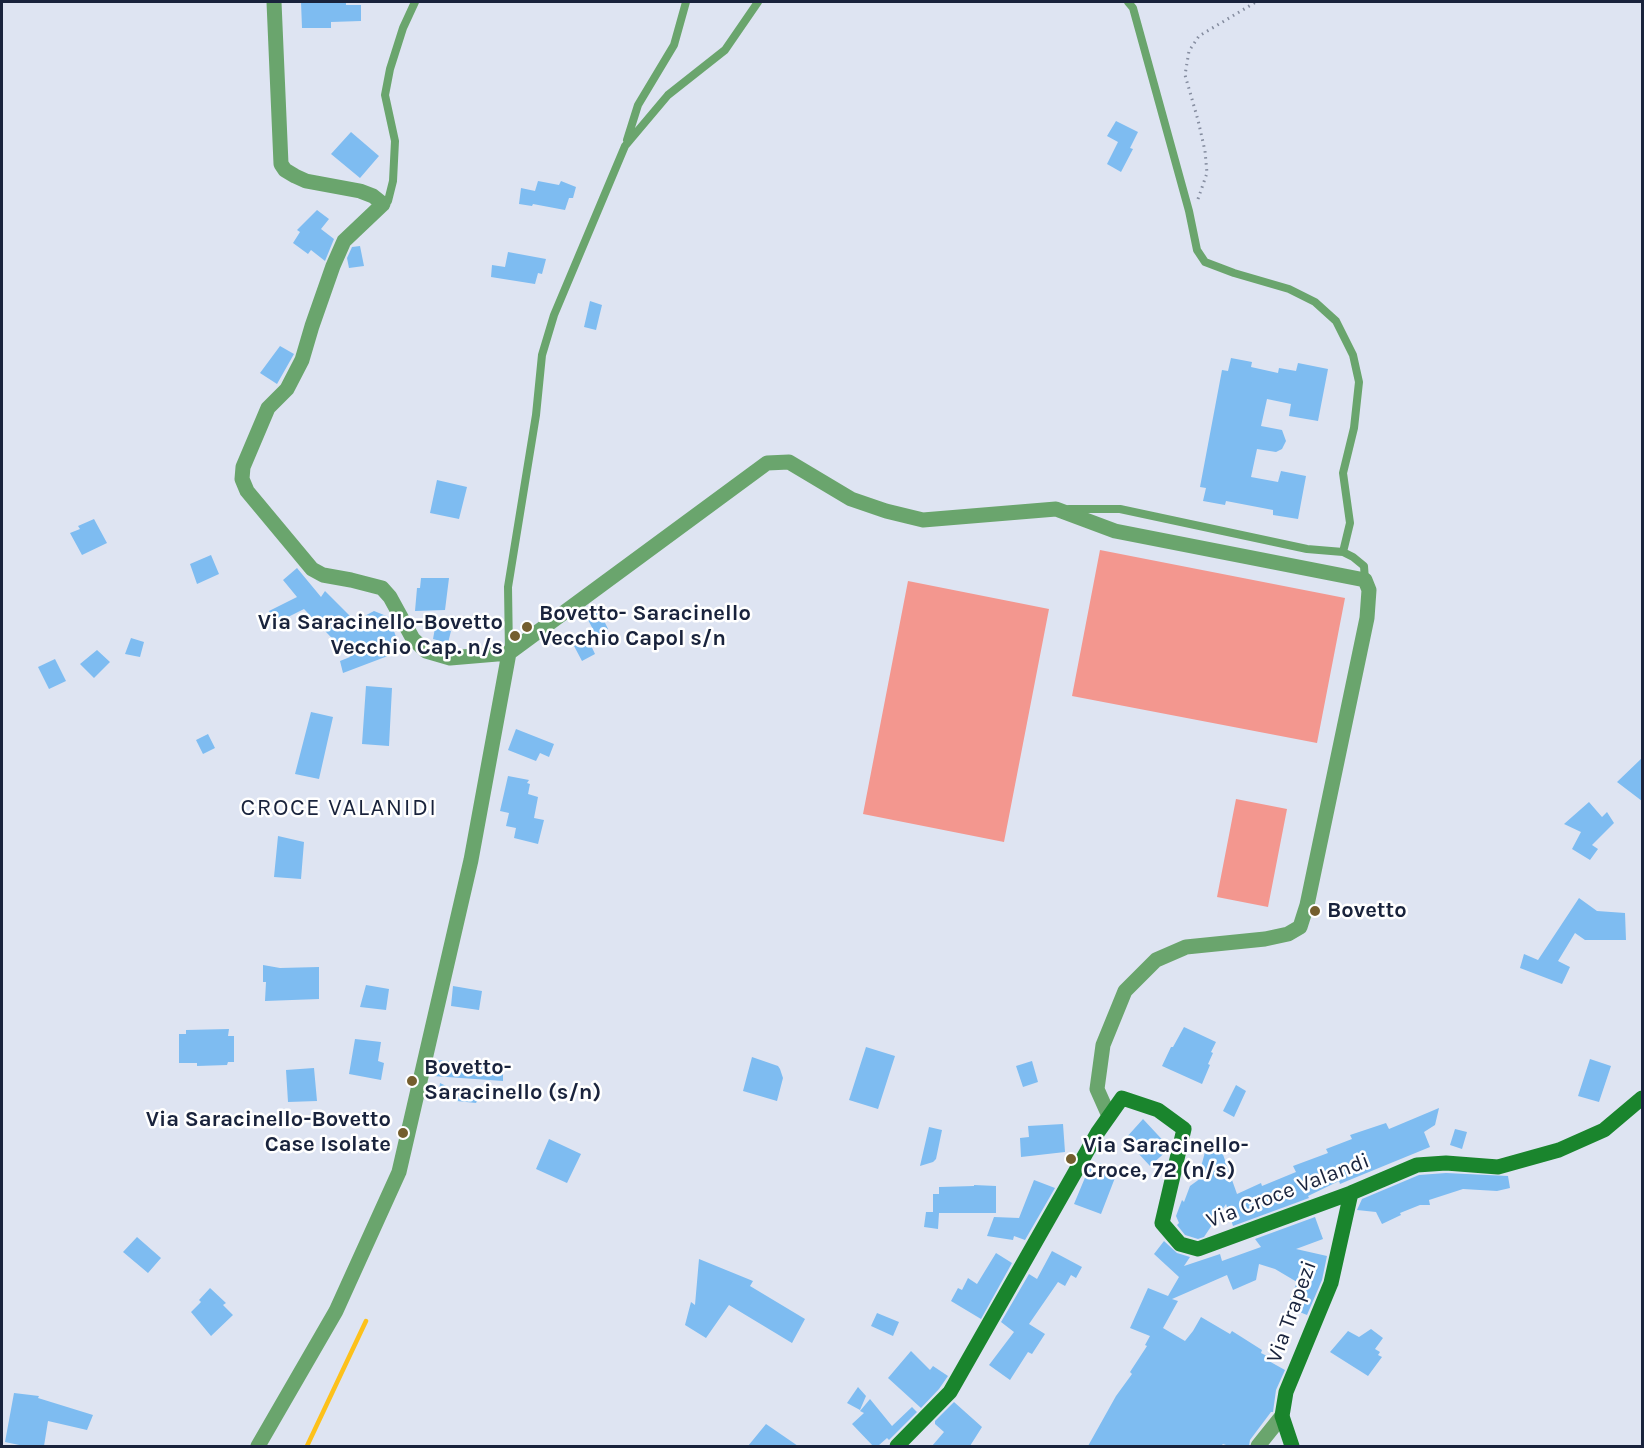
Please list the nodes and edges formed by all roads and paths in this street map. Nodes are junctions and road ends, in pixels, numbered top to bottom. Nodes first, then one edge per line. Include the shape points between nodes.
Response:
1 (274, 2) edge
2 (415, 2) edge
3 (686, 2) edge
4 (758, 2) edge
5 (1128, 2) edge
6 (1256, 2) edge
7 (625, 146) junction
8 (383, 204) junction
9 (1189, 211) junction
10 (1056, 509) junction
11 (1343, 552) junction
12 (1365, 580) junction
13 (509, 653) junction
14 (1642, 1098) edge
15 (1109, 1116) junction
16 (1351, 1192) junction
17 (1282, 1416) junction
18 (258, 1446) edge
19 (897, 1446) edge
20 (1258, 1446) edge
21 (1292, 1446) edge

1 - 8 street via 281,164 306,181 360,191
2 - 8 lane via 390,69 386,95 395,141 393,181 388,201
3 - 7 lane via 674,45 638,105
4 - 7 lane via 725,50 668,95
5 - 9 lane via 1133,8
6 - 9 path via 1199,36 1189,51 1185,75 1207,173 1200,195
7 - 13 lane via 554,315 542,355 508,587
8 - 13 street via 344,241 303,360 287,389 268,408 243,466 242,479 247,491 312,569 382,588 413,639 426,651 450,658
9 - 11 lane via 1197,250 1205,262 1289,289 1315,302 1336,321 1353,355 1359,382 1354,428 1343,473 1350,523
10 - 11 lane via 1120,509 1307,549
10 - 12 street via 1115,531
10 - 13 street via 923,520 851,499 789,462 767,464
11 - 12 lane via 1364,566
12 - 15 street via 1369,590 1367,618 1300,927 1265,939 1186,947 1156,960 1125,991 1103,1045 1097,1089
13 - 18 street via 471,860 399,1172 336,1311
14 - 16 street, Via Croce Valandi via 1604,1130 1559,1150 1498,1167 1446,1163 1417,1166
15 - 16 street, Via Croce Valandi via 1122,1098 1158,1110 1184,1129 1162,1223 1180,1244 1198,1249
15 - 19 street, Via Croce Valandi via 950,1392
16 - 17 street, Via Trapezi via 1331,1283 1286,1392
17 - 20 street
17 - 21 street

